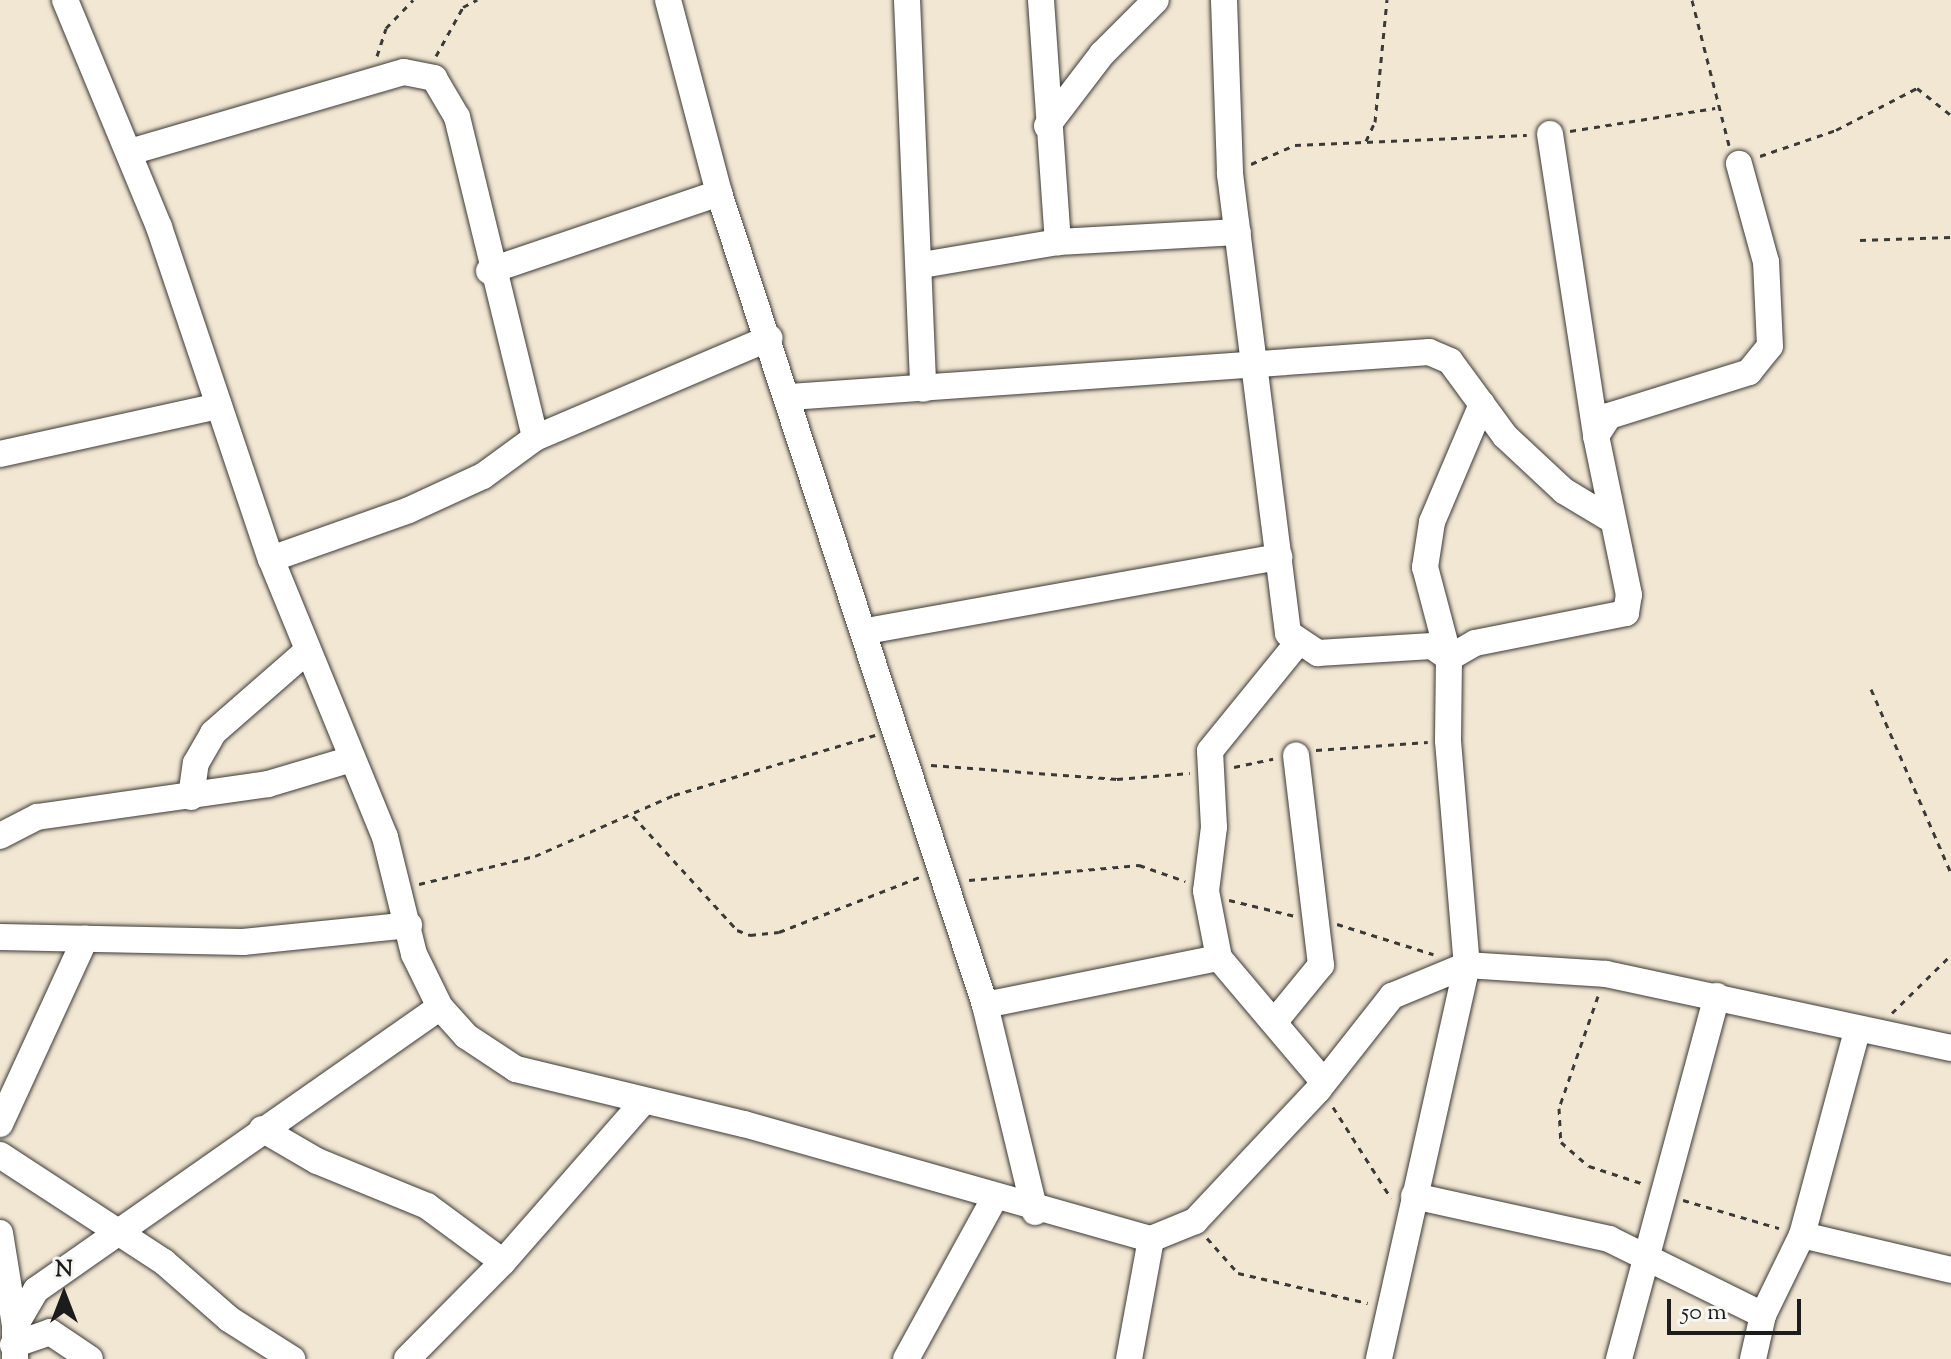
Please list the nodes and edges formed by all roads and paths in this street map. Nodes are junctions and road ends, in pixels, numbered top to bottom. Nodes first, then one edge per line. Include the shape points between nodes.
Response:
1 (65, 0) edge
2 (413, 0) edge
3 (477, 0) edge
4 (668, 0) edge
5 (907, 0) edge
6 (1041, 0) edge
7 (1156, 0) edge
8 (1224, 0) edge
9 (1387, 0) edge
10 (1692, 0) edge
11 (423, 71) junction
12 (367, 84) junction
13 (1715, 108) junction
14 (1951, 115) edge
15 (1047, 126) junction
16 (1550, 134) junction
17 (1366, 142) junction
18 (130, 152) junction
19 (1739, 164) junction
20 (1230, 174) junction
21 (719, 193) junction
22 (1238, 232) junction
23 (1951, 237) edge
24 (1860, 240) dead end
25 (1058, 242) junction
26 (922, 265) junction
27 (489, 271) junction
28 (770, 338) junction
29 (1249, 362) junction
30 (923, 389) junction
31 (790, 397) junction
32 (1482, 404) junction
33 (219, 406) junction
34 (1596, 436) junction
35 (535, 438) junction
36 (0, 454) edge
37 (1612, 520) junction
38 (1279, 557) junction
39 (271, 559) junction
40 (867, 631) junction
41 (1296, 645) junction
42 (307, 651) junction
43 (1449, 658) junction
44 (1871, 689) dead end
45 (893, 729) junction
46 (1448, 741) junction
47 (1296, 755) junction
48 (352, 759) junction
49 (902, 763) junction
50 (1208, 772) junction
51 (191, 797) junction
52 (632, 815) junction
53 (2, 832) edge
54 (1951, 873) edge
55 (940, 878) junction
56 (400, 889) junction
57 (1206, 891) junction
58 (409, 925) junction
59 (0, 937) edge
60 (85, 939) junction
61 (1951, 955) edge
62 (1219, 958) junction
63 (1467, 965) junction
64 (1606, 974) junction
65 (1717, 996) junction
66 (985, 1005) junction
67 (440, 1007) junction
68 (1276, 1020) junction
69 (1859, 1032) junction
70 (1951, 1048) edge
71 (1321, 1085) junction
72 (643, 1102) junction
73 (0, 1124) edge
74 (262, 1129) junction
75 (0, 1155) edge
76 (1664, 1192) junction
77 (994, 1199) junction
78 (1410, 1209) junction
79 (1035, 1212) junction
80 (1195, 1221) junction
81 (0, 1233) edge
82 (117, 1234) junction
83 (1802, 1235) junction
84 (1151, 1239) junction
85 (1648, 1258) junction
86 (503, 1262) junction
87 (1951, 1270) edge
88 (1391, 1308) junction
89 (1763, 1315) junction
90 (14, 1344) edge
91 (90, 1359) edge
92 (292, 1359) edge
93 (407, 1359) edge
94 (906, 1359) edge
95 (1129, 1359) edge
96 (1379, 1359) edge
97 (1619, 1359) edge
98 (1753, 1359) edge

1 - 18 street
2 - 12 path via 386,28
3 - 11 path via 463,7
4 - 21 street
5 - 26 street
6 - 15 street
7 - 15 street via 1102,54
8 - 20 street
9 - 17 path via 1375,122
10 - 13 path
11 - 12 street
11 - 27 street via 447,93 457,117
12 - 18 street
13 - 16 path
13 - 19 path
14 - 19 path via 1917,88 1836,130
15 - 25 street
16 - 17 path
16 - 34 street
17 - 20 path via 1295,145
18 - 33 street
19 - 34 street via 1766,262 1765,359 1749,372 1609,416
20 - 22 street
21 - 27 street
21 - 28 street
22 - 25 street
22 - 29 street
23 - 24 path
25 - 26 street
26 - 30 street
27 - 35 street
28 - 31 street
28 - 35 street
29 - 30 street
29 - 32 street via 1429,352 1450,361
29 - 38 street
30 - 31 street
31 - 40 street
32 - 37 street via 1564,491
32 - 43 street via 1432,522 1425,567
33 - 36 street
33 - 39 street
34 - 37 street
35 - 39 street via 483,476 409,510
37 - 43 street via 1629,595 1626,613 1475,643
38 - 40 street
38 - 41 street
39 - 42 street
40 - 45 street
41 - 43 street via 1318,653 1432,646
41 - 50 street via 1210,751
42 - 48 street
42 - 51 street via 213,733 196,763
43 - 46 street
44 - 54 path
45 - 49 street
45 - 52 path
46 - 47 path
46 - 63 street
47 - 50 path
47 - 68 street via 1321,965
48 - 51 street via 268,784
48 - 56 street
49 - 50 path via 1117,779
49 - 55 street
50 - 57 street via 1214,827
51 - 53 street via 37,817
52 - 55 path via 737,930 750,935 779,932
52 - 56 path via 535,856
55 - 57 path via 1139,865
55 - 66 street
56 - 58 street
57 - 62 street
58 - 60 street via 243,942
58 - 67 street
59 - 60 street
60 - 73 street
61 - 69 path
62 - 66 street
62 - 68 street
63 - 64 street
63 - 71 street via 1412,982 1392,996
63 - 78 street
64 - 65 street
64 - 76 path via 1559,1108 1561,1142 1589,1166
65 - 69 street
65 - 76 street
66 - 79 street
67 - 72 street via 466,1036 516,1069
67 - 74 street
68 - 71 street
69 - 70 street
69 - 83 street
71 - 78 path
71 - 80 street
72 - 77 street via 744,1124
72 - 86 street
74 - 82 street
74 - 86 street via 317,1161 427,1206
75 - 82 street
76 - 83 path
76 - 85 street
77 - 79 street
77 - 94 street
78 - 85 street via 1609,1239
78 - 88 street
79 - 84 street
80 - 84 street
80 - 88 path via 1238,1273
81 - 90 street
82 - 90 street via 36,1290
82 - 92 street
83 - 87 street
83 - 89 street
84 - 95 street
85 - 89 street
85 - 97 street
86 - 93 street
88 - 96 street
89 - 98 street
90 - 91 street via 50,1332

